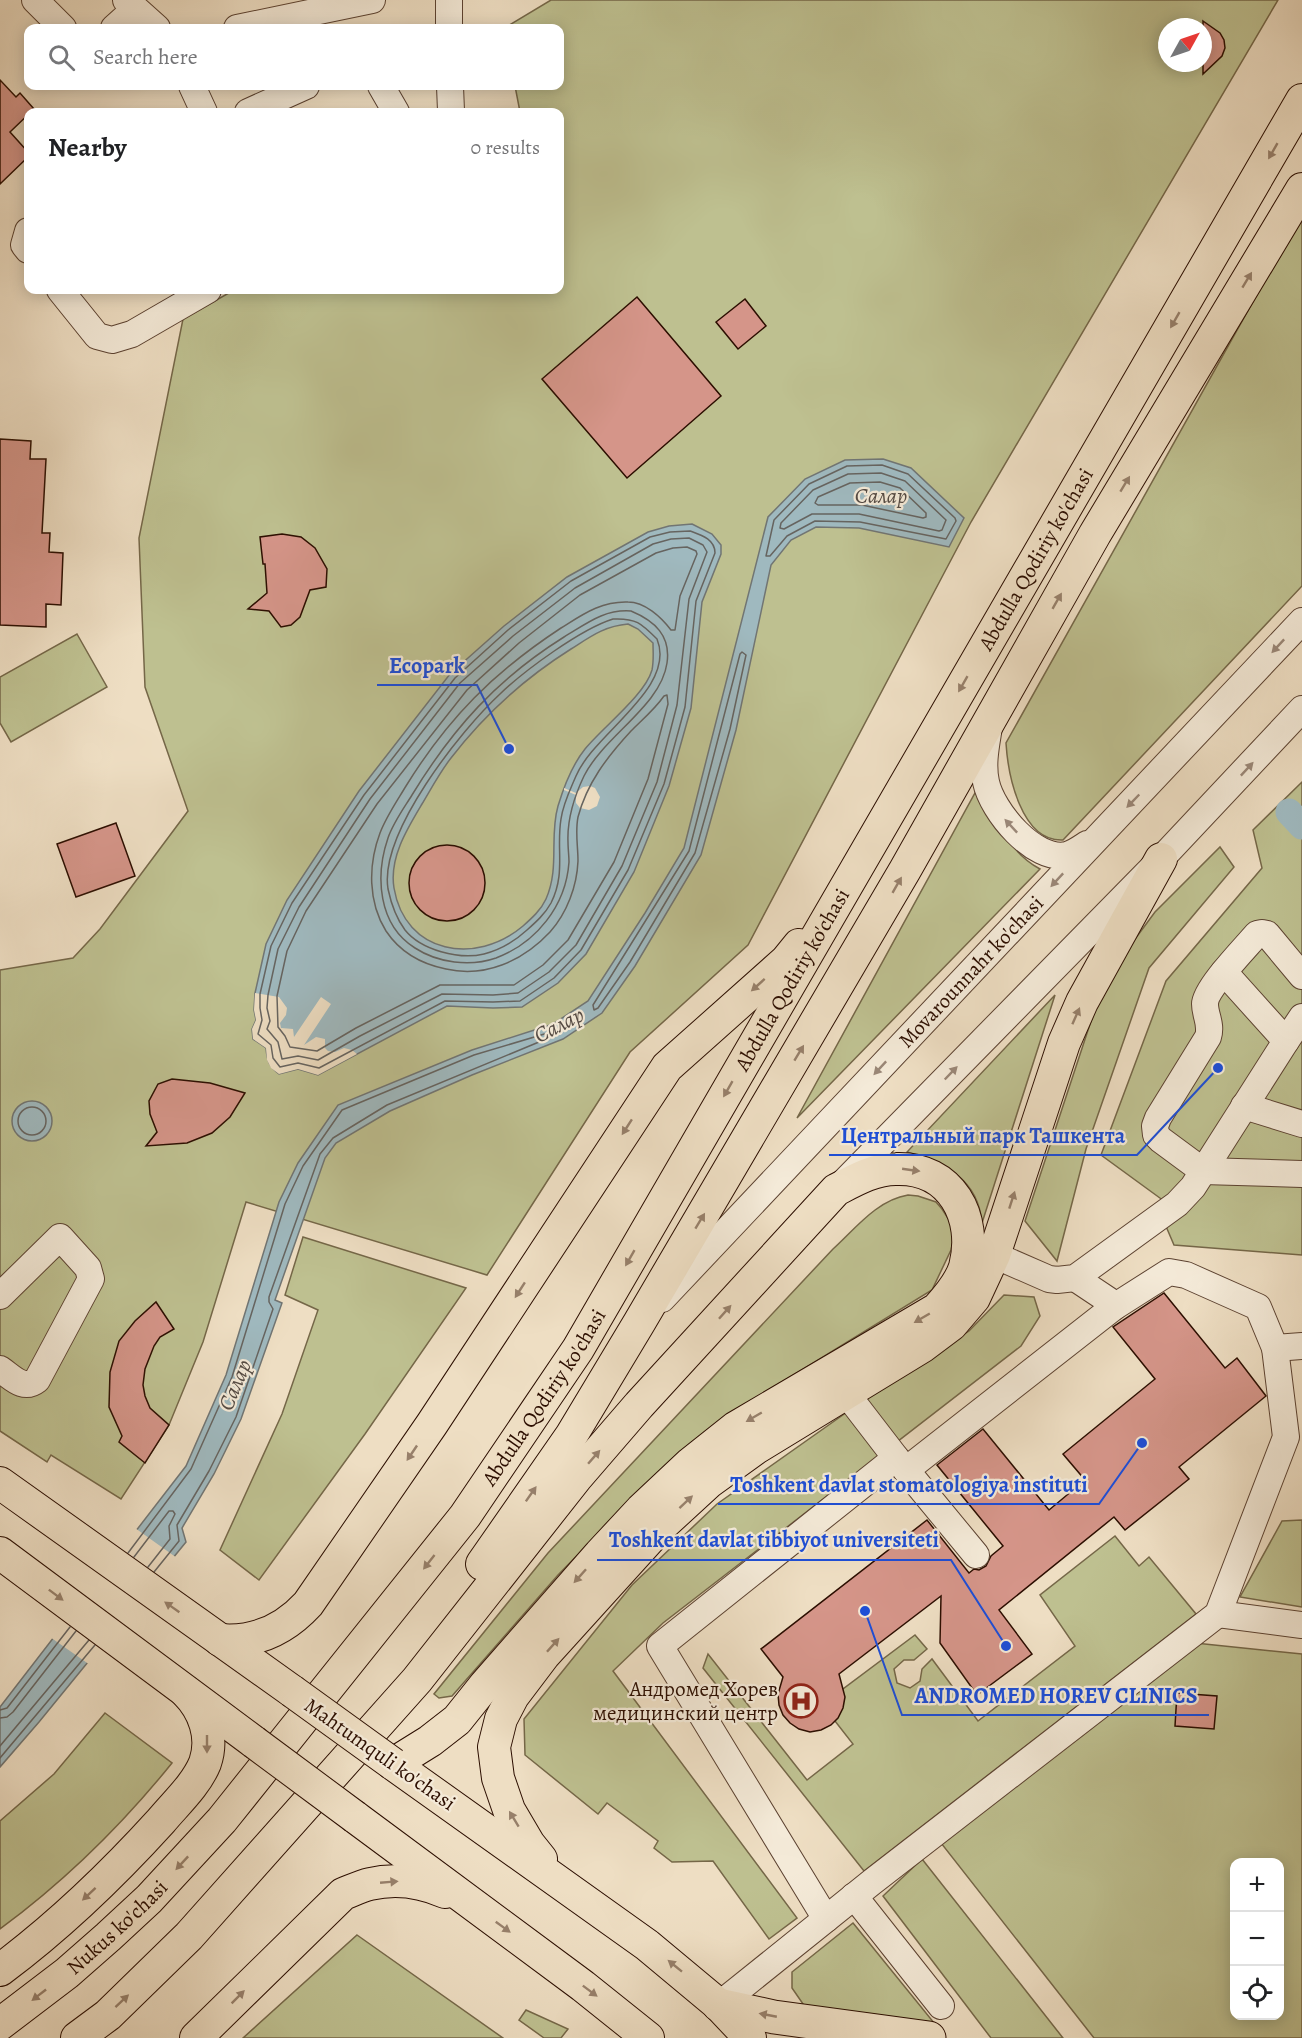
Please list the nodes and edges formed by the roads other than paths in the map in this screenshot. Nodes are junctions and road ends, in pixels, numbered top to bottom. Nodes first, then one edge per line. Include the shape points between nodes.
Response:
1 (35, 0) edge
2 (372, 0) edge
3 (449, 0) edge
4 (131, 4) edge
5 (59, 24) edge
6 (117, 24) edge
7 (153, 24) edge
8 (256, 24) edge
9 (449, 24) edge
10 (194, 90) edge
11 (297, 90) edge
12 (383, 90) edge
13 (450, 90) edge
14 (1302, 100) edge
15 (202, 108) edge
16 (257, 108) edge
17 (394, 108) edge
18 (451, 108) edge
19 (1302, 189) edge
20 (63, 294) edge
21 (201, 294) edge
22 (1302, 621) edge
23 (1298, 713) edge
24 (990, 718) junction
25 (1097, 837) junction
26 (1161, 859) junction
27 (841, 896) junction
28 (1224, 972) junction
29 (1302, 976) edge
30 (1302, 1017) edge
31 (1286, 1041) junction
32 (1244, 1106) junction
33 (1302, 1124) edge
34 (1203, 1171) junction
35 (1302, 1174) edge
36 (836, 1190) junction
37 (994, 1255) junction
38 (1075, 1278) junction
39 (0, 1296) edge
40 (1114, 1307) junction
41 (639, 1323) junction
42 (1302, 1346) edge
43 (1275, 1347) junction
44 (0, 1369) edge
45 (846, 1393) junction
46 (901, 1464) junction
47 (0, 1483) edge
48 (976, 1555) dead end
49 (5, 1557) edge
50 (1218, 1614) junction
51 (1302, 1625) edge
52 (220, 1641) junction
53 (186, 1692) junction
54 (393, 1764) junction
55 (222, 1820) joint
56 (264, 1852) junction
57 (561, 1883) junction
58 (854, 1896) junction
59 (467, 1900) junction
60 (826, 1919) junction
61 (0, 1970) edge
62 (719, 2005) junction
63 (941, 2006) dead end
64 (0, 2024) edge
65 (77, 2038) edge
66 (196, 2038) edge
67 (648, 2038) edge
68 (750, 2038) edge
69 (929, 2038) edge

1 - 5 street
2 - 8 street
3 - 9 street
4 - 6 street
4 - 7 street
10 - 15 street
11 - 16 street
12 - 17 street
13 - 18 street
14 -> 27 main road, Abdulla Qodiriy ko'chasi
24 -> 19 main road, Abdulla Qodiriy ko'chasi via 1095,534
20 - 21 street via 97,336 112,340 132,334
22 -> 25 street, Movarounnahr ko'chasi
26 -> 23 street
25 -> 24 street via 1067,855 1056,855 1011,827 994,806 986,780 984,761
41 -> 24 main road, Abdulla Qodiriy ko'chasi
25 -> 41 street, Movarounnahr ko'chasi
36 -> 26 street
37 -> 26 main road via 1064,1043 1082,1002
27 -> 52 main road via 786,961 667,1067 432,1424 308,1604 289,1623 267,1635
27 -> 55 main road, Abdulla Qodiriy ko'chasi via 578,1349 541,1405 465,1516
28 - 29 street via 1262,933
28 - 31 street
28 - 34 street via 1205,1004 1211,1028 1208,1037 1155,1126 1161,1140
30 - 31 street
31 - 32 street
32 - 33 street
32 - 34 street
34 - 35 street
34 - 38 street via 1177,1204
36 -> 54 main road via 864,1175 896,1168 926,1173 944,1185 960,1204 969,1237 964,1270 949,1297 937,1309 735,1428 691,1463 600,1554 457,1720
56 -> 36 main road via 417,1680 576,1478 639,1405
37 - 38 street via 1048,1279
37 - 45 main road via 974,1298 951,1325
38 - 40 street
39 - 44 street via 60,1237 90,1273 91,1279 37,1380 24,1385
40 - 43 street via 1169,1272 1179,1272 1258,1307
40 - 46 street
56 -> 41 main road, Abdulla Qodiriy ko'chasi via 498,1542 571,1436
42 - 43 street
43 - 50 street via 1286,1437
45 - 46 street
57 -> 45 main road via 529,1844 509,1810 498,1778 494,1747 510,1701 544,1655 684,1503 731,1464
46 - 48 street
46 - 60 street via 660,1646
52 -> 47 main road, Mahtumquli ko'chasi
49 -> 53 main road
50 - 51 street
50 - 58 street
52 - 54 main road, Mahtumquli ko'chasi, bridge
53 - 59 main road, bridge
53 -> 61 main road via 203,1716 208,1742 204,1763 193,1783 120,1865 49,1932
54 - 57 main road, Mahtumquli ko'chasi
55 -> 64 main road, Nukus ko'chasi via 108,1937
65 -> 56 main road via 108,2015 165,1960
62 -> 57 main road, Mahtumquli ko'chasi via 647,1944
58 - 60 street
58 - 63 street
66 -> 59 main road via 343,1894 369,1884 401,1881 434,1887
59 -> 67 main road
60 - 62 street
62 - 68 main road, Mahtumquli ko'chasi
69 -> 62 highway via 774,2017

